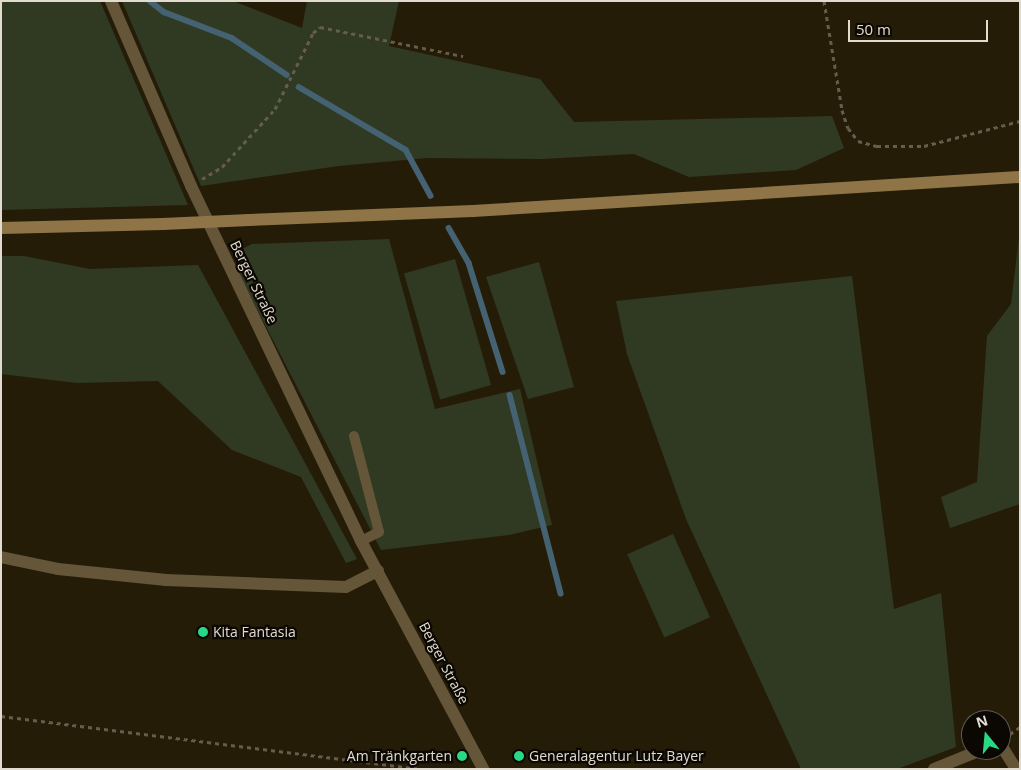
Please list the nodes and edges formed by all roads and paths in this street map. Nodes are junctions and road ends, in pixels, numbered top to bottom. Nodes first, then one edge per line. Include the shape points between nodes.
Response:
1 (111, 1) edge
2 (824, 1) edge
3 (463, 56) dead end
4 (1020, 121) edge
5 (1020, 177) edge
6 (191, 186) junction
7 (1, 228) edge
8 (354, 436) dead end
9 (361, 541) junction
10 (1, 557) edge
11 (378, 571) junction
12 (1, 716) edge
13 (961, 758) edge
14 (420, 769) edge
15 (483, 769) edge
16 (934, 769) edge

1 - 6 street, Berger Straße
2 - 4 path via 842,110 848,128 858,141 877,146 924,146
3 - 6 path via 320,27 313,33 275,109 222,167
5 - 7 main road, bridge via 473,211
6 - 9 street, Berger Straße
8 - 9 lane via 379,532
9 - 11 street, Berger Straße
10 - 11 street via 58,568 166,580 346,587
11 - 15 street, Berger Straße
12 - 14 path
13 - 16 street

